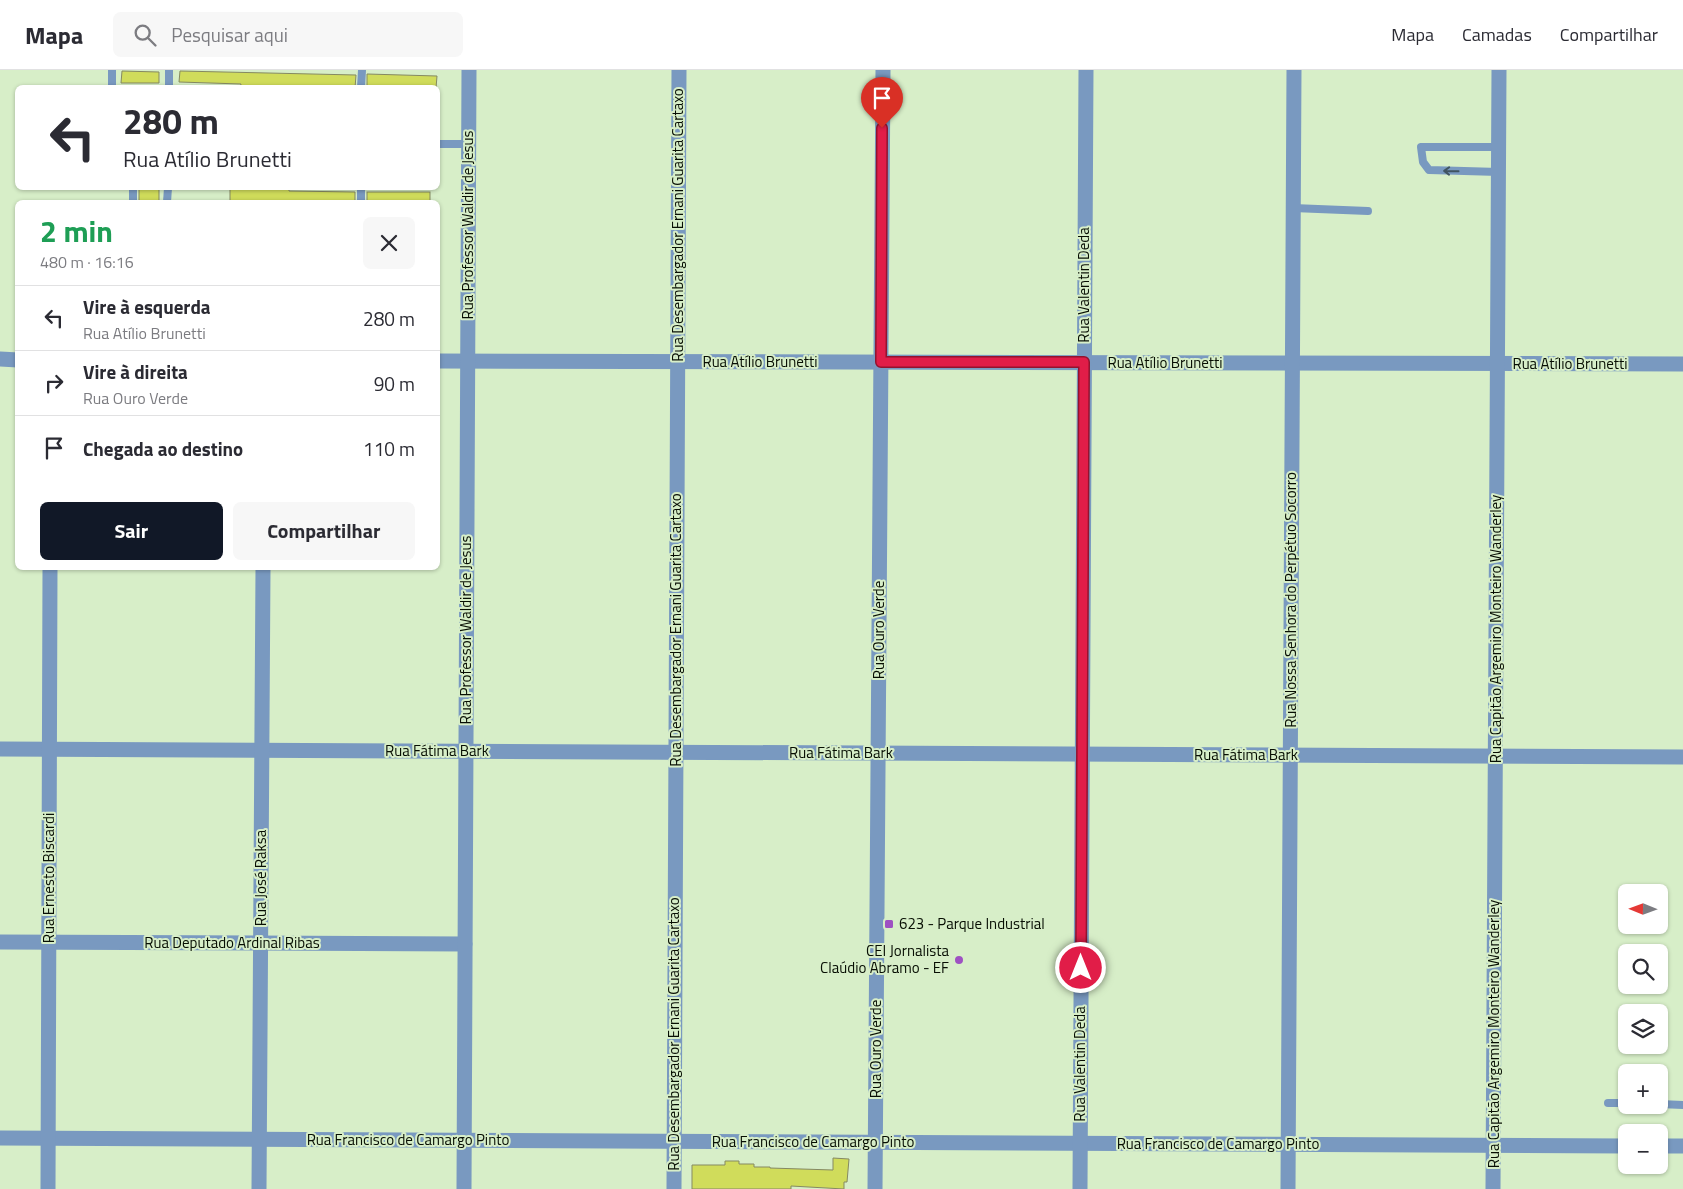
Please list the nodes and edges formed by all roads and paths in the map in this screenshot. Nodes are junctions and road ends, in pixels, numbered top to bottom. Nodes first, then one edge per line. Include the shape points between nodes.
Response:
1 (112, 70) edge
2 (169, 70) edge
3 (362, 70) edge
4 (469, 70) edge
5 (679, 70) edge
6 (883, 70) edge
7 (1086, 70) edge
8 (1294, 70) edge
9 (1499, 70) edge
10 (112, 85) edge
11 (169, 85) edge
12 (361, 85) edge
13 (440, 144) edge
14 (468, 144) junction
15 (1499, 147) junction
16 (1498, 172) junction
17 (1293, 208) junction
18 (1368, 211) dead end
19 (0, 360) edge
20 (15, 360) edge
21 (440, 361) edge
22 (467, 361) junction
23 (678, 362) junction
24 (881, 362) junction
25 (1084, 362) junction
26 (1292, 363) junction
27 (1498, 364) junction
28 (1683, 364) edge
29 (50, 570) edge
30 (263, 570) edge
31 (0, 749) edge
32 (49, 749) junction
33 (262, 750) junction
34 (466, 751) junction
35 (676, 752) junction
36 (878, 753) junction
37 (1082, 754) junction
38 (1290, 755) junction
39 (1496, 756) junction
40 (1683, 757) edge
41 (0, 942) edge
42 (48, 942) junction
43 (260, 943) junction
44 (465, 944) junction
45 (1608, 1103) dead end
46 (1618, 1103) edge
47 (1668, 1104) edge
48 (1683, 1105) edge
49 (0, 1138) edge
50 (48, 1138) junction
51 (259, 1139) junction
52 (464, 1140) junction
53 (674, 1141) junction
54 (876, 1142) junction
55 (1080, 1143) junction
56 (1289, 1144) junction
57 (1493, 1145) junction
58 (1618, 1146) edge
59 (1668, 1146) edge
60 (1683, 1146) edge
61 (48, 1189) edge
62 (259, 1189) edge
63 (464, 1189) edge
64 (674, 1189) edge
65 (875, 1189) edge
66 (1080, 1189) edge
67 (1288, 1189) edge
68 (1493, 1189) edge

1 - 10 lane
2 - 11 lane
3 - 12 lane
4 - 14 street, Rua Professor Waldir de Jesus
5 - 23 street, Rua Desembargador Ernani Guarita Cartaxo
6 - 24 street, Rua Ouro Verde
7 - 25 street, Rua Valentin Deda
8 - 17 street, Rua Nossa Senhora do Perpétuo Socorro
9 - 15 street, Rua Capitão Argemiro Monteiro Wanderley
13 - 14 lane
14 - 22 street, Rua Professor Waldir de Jesus
15 - 16 street, Rua Capitão Argemiro Monteiro Wanderley
16 -> 15 lane via 1429,170 1422,162 1421,147
16 - 27 street, Rua Capitão Argemiro Monteiro Wanderley
17 - 18 lane
17 - 26 street, Rua Nossa Senhora do Perpétuo Socorro
19 - 20 street
21 - 22 street, Rua Atílio Brunetti
22 - 23 street, Rua Atílio Brunetti
22 - 34 street, Rua Professor Waldir de Jesus
23 - 24 street, Rua Atílio Brunetti
23 - 35 street, Rua Desembargador Ernani Guarita Cartaxo
24 - 25 street, Rua Atílio Brunetti
24 - 36 street, Rua Ouro Verde
25 - 26 street, Rua Atílio Brunetti
25 - 37 street, Rua Valentin Deda
26 - 27 street, Rua Atílio Brunetti
26 - 38 street, Rua Nossa Senhora do Perpétuo Socorro
27 - 28 street, Rua Atílio Brunetti
27 - 39 street, Rua Capitão Argemiro Monteiro Wanderley
29 - 32 street, Rua Ernesto Biscardi
30 - 33 street, Rua José Raksa
31 - 32 street, Rua Fátima Bark
32 - 33 street, Rua Fátima Bark
32 - 42 street, Rua Ernesto Biscardi
33 - 34 street, Rua Fátima Bark
33 - 43 street, Rua José Raksa
34 - 35 street, Rua Fátima Bark
34 - 44 street, Rua Professor Waldir de Jesus
35 - 36 street, Rua Fátima Bark
35 - 53 street, Rua Desembargador Ernani Guarita Cartaxo
36 - 37 street, Rua Fátima Bark
36 - 54 street, Rua Ouro Verde
37 - 38 street, Rua Fátima Bark
37 - 55 street, Rua Valentin Deda
38 - 39 street, Rua Fátima Bark
38 - 56 street, Rua Nossa Senhora do Perpétuo Socorro
39 - 40 street, Rua Fátima Bark
39 - 57 street, Rua Capitão Argemiro Monteiro Wanderley
41 - 42 street, Rua Deputado Ardinal Ribas
42 - 43 street, Rua Deputado Ardinal Ribas
42 - 50 street, Rua Ernesto Biscardi
43 - 44 street, Rua Deputado Ardinal Ribas
43 - 51 street, Rua José Raksa
44 - 52 street, Rua Professor Waldir de Jesus
45 - 46 lane
47 - 48 lane
49 - 50 street, Rua Francisco de Camargo Pinto
50 - 51 street, Rua Francisco de Camargo Pinto
50 - 61 street, Rua Ernesto Biscardi
51 - 52 street, Rua Francisco de Camargo Pinto
51 - 62 street, Rua José Raksa
52 - 53 street, Rua Francisco de Camargo Pinto
52 - 63 street, Rua Professor Waldir de Jesus
53 - 54 street, Rua Francisco de Camargo Pinto
53 - 64 street, Rua Desembargador Ernani Guarita Cartaxo
54 - 55 street, Rua Francisco de Camargo Pinto
54 - 65 street, Rua Ouro Verde
55 - 56 street, Rua Francisco de Camargo Pinto
55 - 66 street, Rua Valentin Deda
56 - 57 street, Rua Francisco de Camargo Pinto
56 - 67 street, Rua Nossa Senhora do Perpétuo Socorro
57 - 58 street, Rua Francisco de Camargo Pinto
57 - 68 street, Rua Capitão Argemiro Monteiro Wanderley
59 - 60 street

